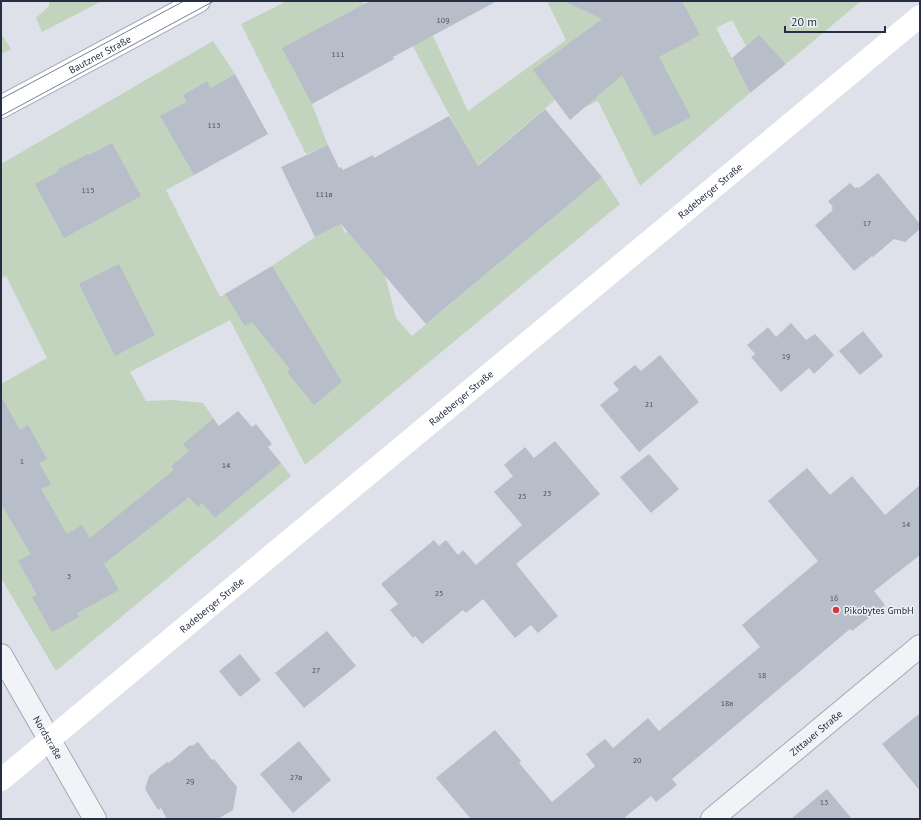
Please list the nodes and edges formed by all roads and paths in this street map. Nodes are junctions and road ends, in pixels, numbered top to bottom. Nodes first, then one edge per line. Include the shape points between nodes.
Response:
1 (199, 1) edge
2 (920, 16) edge
3 (1, 108) edge
4 (920, 646) edge
5 (1, 655) edge
6 (50, 740) junction
7 (1, 780) edge
8 (95, 819) edge
9 (712, 819) edge

1 - 3 street, Bautzner Straße
2 - 6 street, Radeberger Straße
4 - 9 street, Zittauer Straße
5 - 6 street, Nordstraße
6 - 7 street, Radeberger Straße
6 - 8 street, Nordstraße

